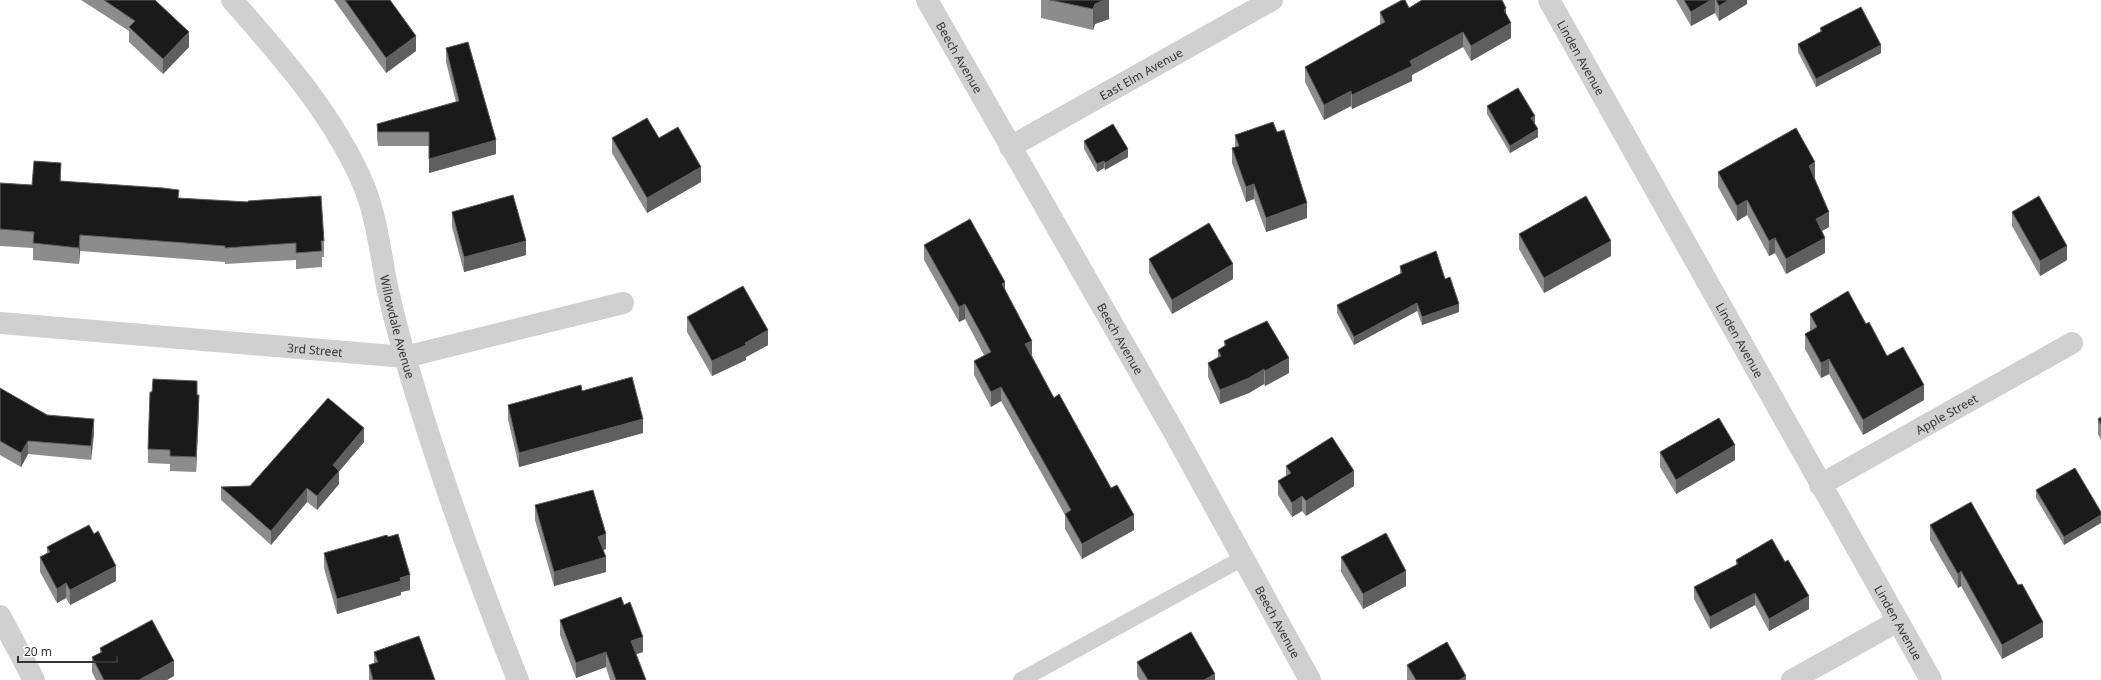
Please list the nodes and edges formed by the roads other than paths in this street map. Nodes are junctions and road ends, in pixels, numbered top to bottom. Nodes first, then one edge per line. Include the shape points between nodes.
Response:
1 (232, 0) edge
2 (927, 0) edge
3 (1272, 0) edge
4 (1549, 0) edge
5 (1010, 147) junction
6 (623, 303) dead end
7 (0, 323) edge
8 (2072, 343) dead end
9 (405, 357) junction
10 (1820, 485) junction
11 (1243, 558) junction
12 (0, 616) edge
13 (1898, 621) junction
14 (34, 680) edge
15 (518, 680) edge
16 (1020, 680) edge
17 (1310, 680) edge
18 (1792, 680) edge
19 (1931, 680) edge

1 - 9 street, Willowdale Avenue via 292,70 331,123 364,187
2 - 5 street, Beech Avenue
3 - 5 street, East Elm Avenue
4 - 10 street, Linden Avenue
5 - 11 street, Beech Avenue via 1174,432
6 - 9 street, 3rd Street
7 - 9 street, 3rd Street
8 - 10 street, Apple Street
9 - 15 street, Willowdale Avenue via 472,562
10 - 13 street, Linden Avenue
11 - 16 lane
11 - 17 street, Beech Avenue
12 - 14 street
13 - 18 street
13 - 19 street, Linden Avenue

